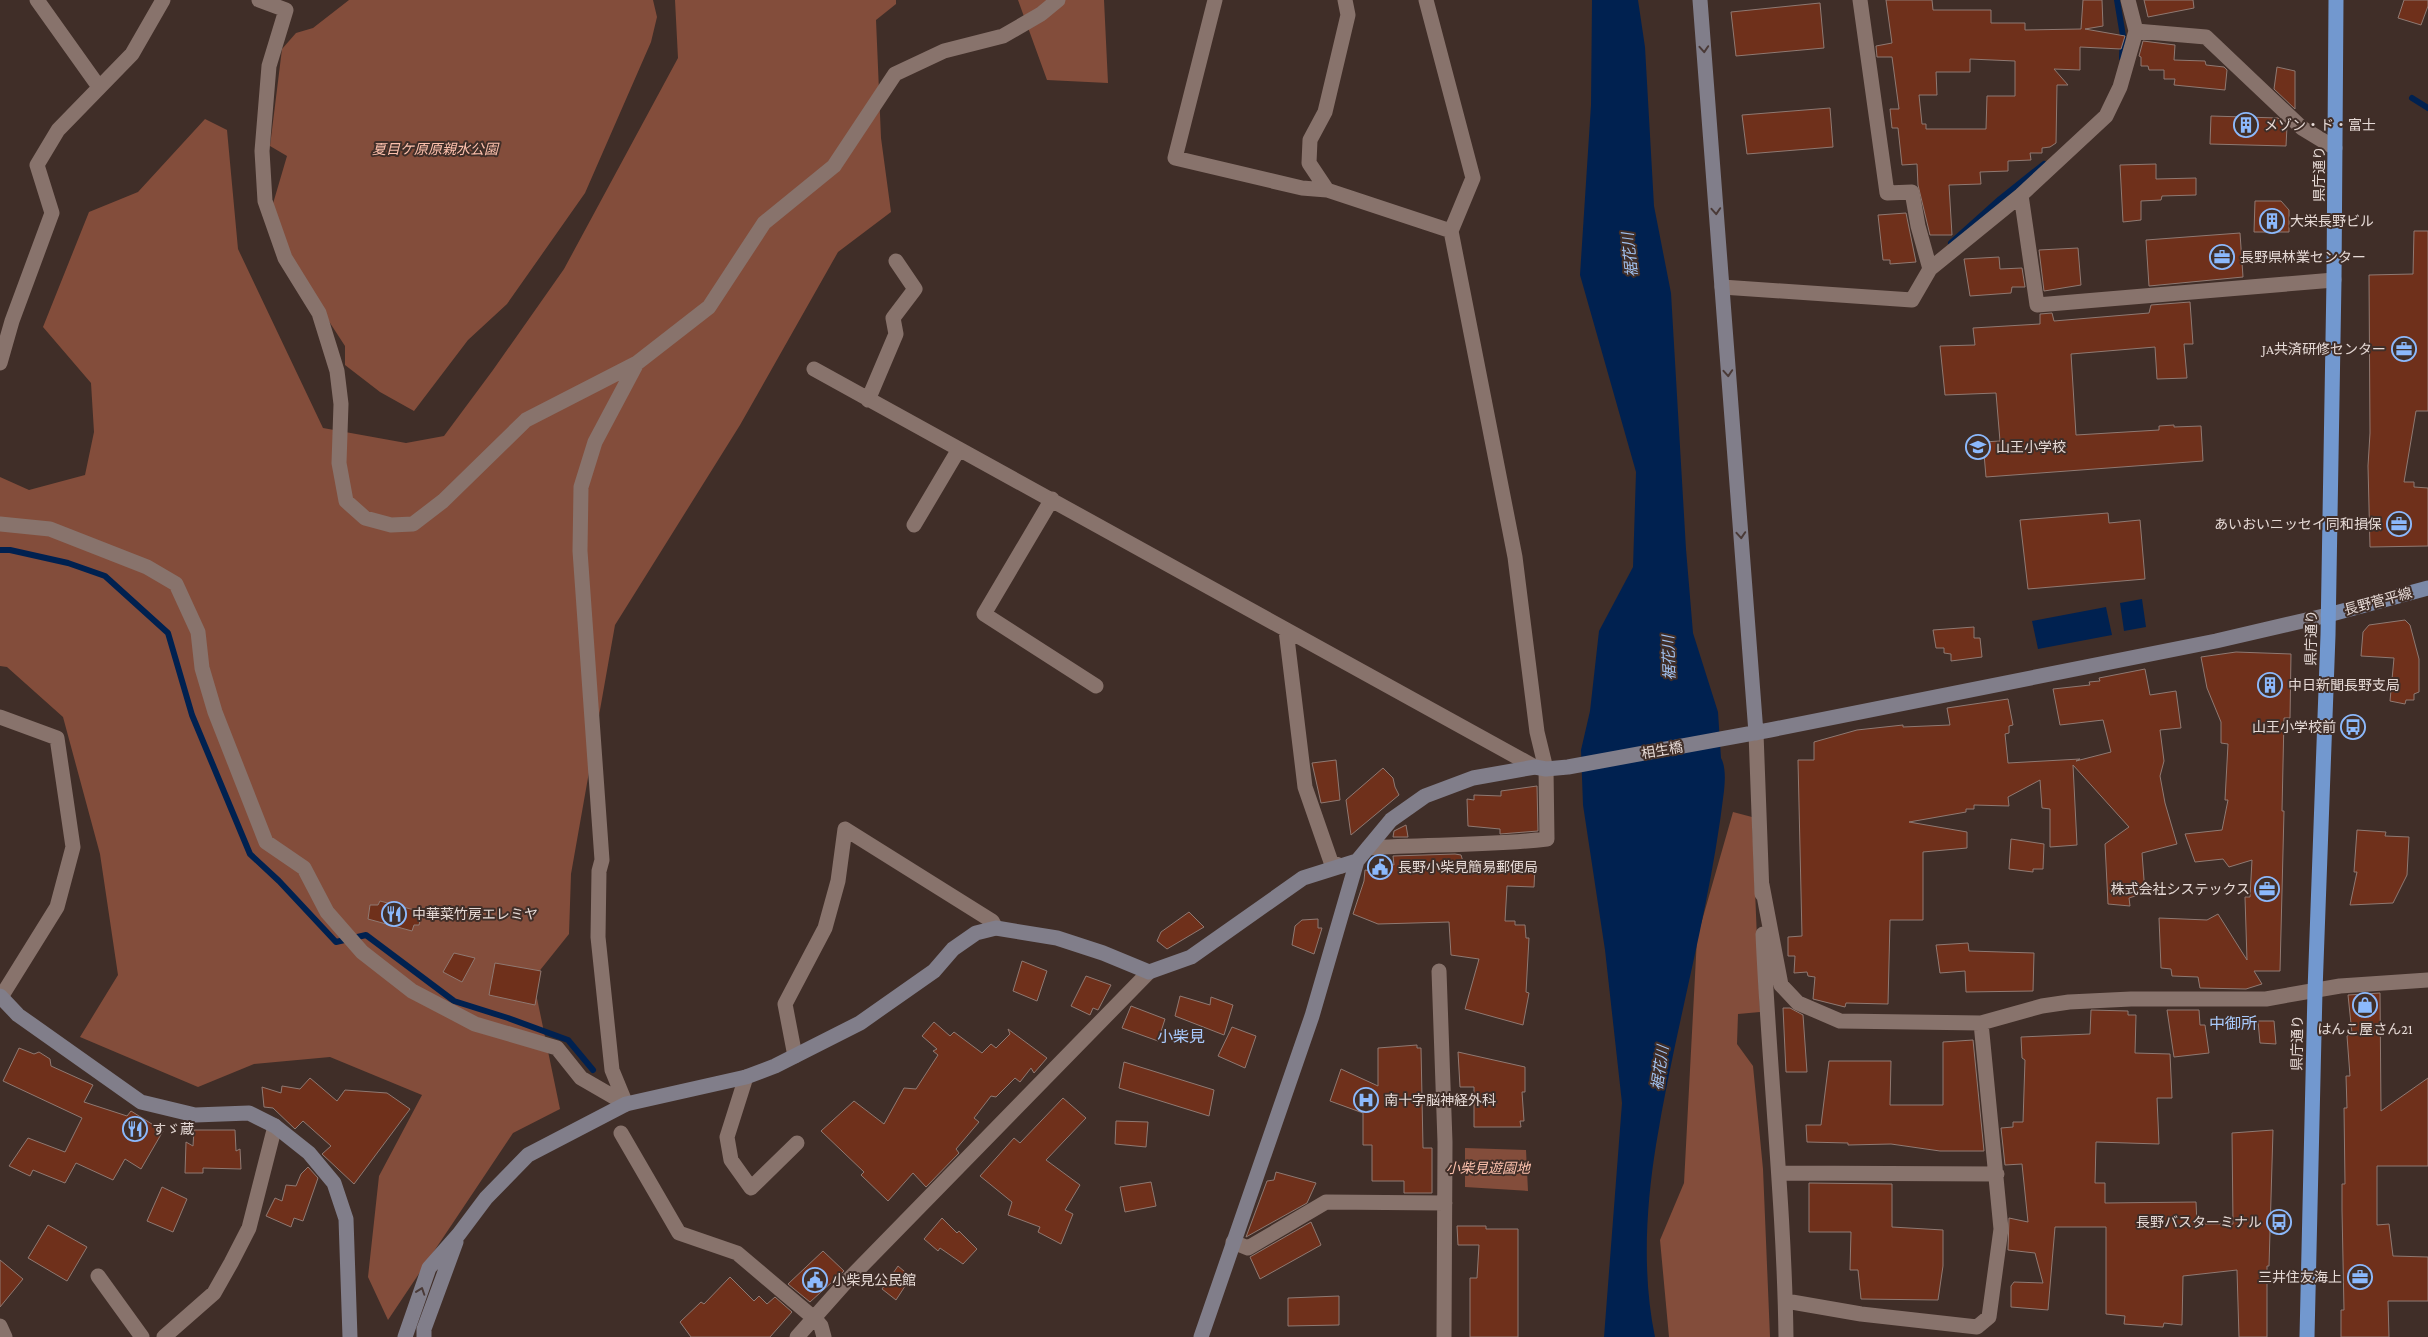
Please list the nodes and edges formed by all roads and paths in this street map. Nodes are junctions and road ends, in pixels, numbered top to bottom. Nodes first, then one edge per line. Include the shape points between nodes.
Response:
1 (36, 0) edge
2 (163, 0) edge
3 (259, 0) edge
4 (1058, 0) edge
5 (1216, 0) edge
6 (1345, 0) edge
7 (1426, 0) edge
8 (1700, 0) edge
9 (1860, 0) edge
10 (2128, 0) edge
11 (2336, 0) edge
12 (2136, 31) junction
13 (99, 88) junction
14 (2335, 148) junction
15 (1327, 190) junction
16 (2021, 195) junction
17 (1451, 231) junction
18 (896, 261) dead end
19 (1930, 269) junction
20 (2334, 280) junction
21 (1722, 288) junction
22 (0, 363) edge
23 (637, 363) junction
24 (814, 369) dead end
25 (868, 400) junction
26 (959, 449) junction
27 (1052, 498) junction
28 (0, 524) edge
29 (914, 525) dead end
30 (2428, 588) edge
31 (2328, 615) junction
32 (1286, 630) junction
33 (1096, 686) dead end
34 (0, 717) edge
35 (1756, 733) junction
36 (1541, 768) junction
37 (1368, 848) junction
38 (1358, 861) junction
39 (1341, 866) junction
40 (1762, 885) junction
41 (996, 928) junction
42 (1439, 971) dead end
43 (1149, 972) junction
44 (2428, 980) edge
45 (2315, 991) junction
46 (1, 997) edge
47 (1981, 1022) junction
48 (795, 1056) junction
49 (746, 1077) junction
50 (626, 1104) junction
51 (276, 1126) junction
52 (620, 1133) dead end
53 (796, 1142) dead end
54 (1780, 1173) junction
55 (1997, 1174) junction
56 (1445, 1203) junction
57 (459, 1234) junction
58 (1233, 1242) junction
59 (98, 1276) dead end
60 (1786, 1301) junction
61 (815, 1319) junction
62 (0, 1326) edge
63 (5, 1337) edge
64 (142, 1337) edge
65 (164, 1337) edge
66 (350, 1337) edge
67 (405, 1337) edge
68 (424, 1337) edge
69 (797, 1337) edge
70 (824, 1337) edge
71 (1201, 1337) edge
72 (1444, 1337) edge
73 (1786, 1337) edge
74 (2306, 1337) edge

1 - 13 street
2 - 13 street via 132,54
3 - 23 street via 286,10 270,66 262,151 265,201 286,258 319,313 338,372 341,404 339,463 346,500 365,518 391,525 413,524 442,501 526,420
4 - 23 street via 1003,36 944,50 895,74 834,166 764,223 709,307
5 - 15 street via 1176,158 1302,188
6 - 15 street via 1348,15 1325,112 1310,140 1309,163
7 - 17 street via 1473,178
8 -> 21 street
9 - 19 street via 1887,193 1912,192
10 - 12 street
11 - 14 highway, 県庁通り
12 - 14 street via 2206,37 2302,128
12 - 16 street via 2120,88 2106,116
13 - 22 street via 58,130 37,166 52,213
14 - 20 highway, 県庁通り
15 - 17 street
16 - 19 street
16 - 20 street via 2037,305
17 - 36 street via 1515,557
18 - 25 street via 915,290 893,318 896,334
19 - 21 street via 1912,300
20 - 31 highway, 県庁通り
21 -> 35 street
23 - 50 street via 595,442 581,488 580,551 602,860 598,936 612,1070
24 - 25 street
25 - 26 street
26 - 27 street
26 - 29 street
27 - 32 street
27 - 33 street via 984,614
28 - 50 street via 50,529 146,568 176,584 198,632 202,668 215,712 266,842 304,868 327,912 362,952 412,991 475,1024 557,1048 581,1078
30 - 31 main road, 長野菅平線
31 - 35 street, 相生橋 via 2216,641
31 - 45 highway, 県庁通り
32 - 36 street
32 - 39 street via 1305,787 1332,862
34 - 46 street via 57,738 73,847 57,907
35 - 36 street, 相生橋 via 1568,767
35 - 40 street
36 - 37 street, 相生橋 via 1473,778 1426,796 1390,820
36 - 37 street via 1547,839
37 - 38 street, 相生橋
38 - 39 street
38 - 58 street via 1312,1016
39 - 43 street via 1303,878 1191,957
40 - 47 street via 1780,985 1798,1003 1840,1021
40 - 54 street via 1767,1025
41 - 43 street via 1057,938
41 - 48 street via 976,933 953,949 934,971 860,1023
41 - 48 street via 992,921 845,829 838,881 825,928 785,1004
42 - 56 street
43 - 61 street via 845,1283
44 - 45 street via 2340,986
45 - 47 street via 2266,999 2069,1002
45 - 74 highway, 県庁通り
46 - 51 street via 18,1015 141,1102 195,1115 249,1113
47 - 55 street
48 - 49 street
49 - 50 street
49 - 53 street via 727,1137 731,1160 750,1188
50 - 57 street via 528,1155 486,1198
51 - 65 street via 249,1228 231,1263 214,1294
51 - 66 street via 309,1153 334,1183 346,1219
52 - 61 street via 679,1233 737,1253
54 - 55 street
54 - 60 street
55 - 60 street via 2001,1229 1989,1317 1977,1327 1861,1314
56 - 58 street via 1326,1202 1248,1248
56 - 72 street
67 -> 57 street via 429,1268
57 - 68 street via 424,1329
58 - 71 street
59 - 64 street
60 - 73 street
61 - 69 street
61 - 70 street
62 - 63 street

